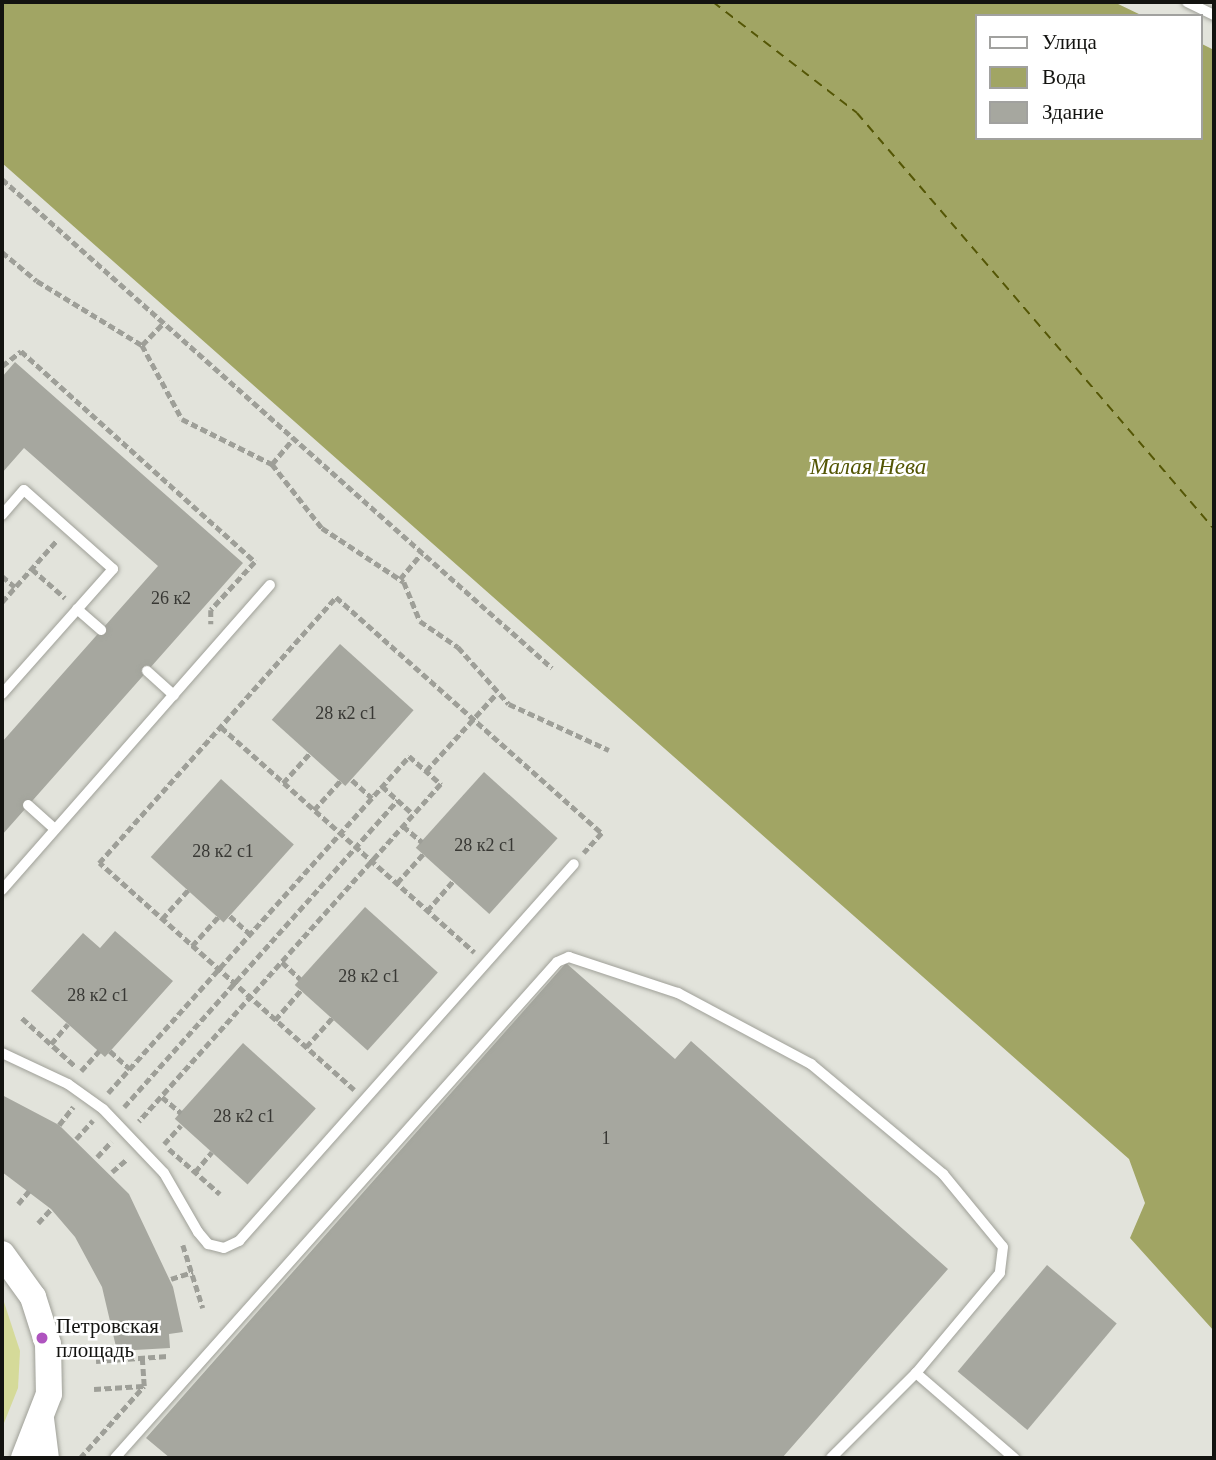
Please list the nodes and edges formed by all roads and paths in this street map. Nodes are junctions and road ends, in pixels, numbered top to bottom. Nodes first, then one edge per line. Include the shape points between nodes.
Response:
1 (1187, 2) edge
2 (1214, 15) edge
3 (2, 179) edge
4 (2, 252) edge
5 (164, 322) junction
6 (142, 345) junction
7 (2, 366) edge
8 (293, 438) junction
9 (272, 464) junction
10 (2, 515) edge
11 (67, 528) junction
12 (422, 553) junction
13 (32, 569) junction
14 (2, 576) edge
15 (400, 579) junction
16 (270, 585) dead end
17 (15, 587) junction
18 (2, 602) edge
19 (77, 609) junction
20 (101, 630) dead end
21 (203, 637) dead end
22 (552, 668) dead end
23 (147, 671) dead end
24 (497, 693) junction
25 (2, 694) edge
26 (174, 695) junction
27 (472, 718) junction
28 (221, 727) junction
29 (609, 750) dead end
30 (309, 754) dead end
31 (426, 771) junction
32 (340, 780) dead end
33 (352, 780) dead end
34 (283, 783) junction
35 (382, 786) junction
36 (372, 798) junction
37 (398, 800) junction
38 (28, 805) dead end
39 (314, 810) junction
40 (413, 814) junction
41 (403, 826) junction
42 (55, 829) junction
43 (340, 833) junction
44 (422, 842) dead end
45 (356, 847) junction
46 (423, 854) dead end
47 (372, 861) junction
48 (575, 864) joint
49 (453, 881) dead end
50 (397, 883) junction
51 (2, 890) edge
52 (188, 890) dead end
53 (427, 911) junction
54 (230, 916) dead end
55 (218, 917) dead end
56 (162, 919) junction
57 (250, 934) junction
58 (192, 946) junction
59 (282, 962) junction
60 (486, 963) junction
61 (219, 969) junction
62 (300, 979) dead end
63 (234, 984) junction
64 (301, 990) dead end
65 (250, 998) junction
66 (332, 1018) dead end
67 (275, 1020) junction
68 (68, 1024) dead end
69 (51, 1044) dead end
70 (306, 1047) junction
71 (99, 1051) dead end
72 (110, 1051) dead end
73 (2, 1053) edge
74 (130, 1069) junction
75 (82, 1071) dead end
76 (162, 1097) junction
77 (61, 1100) dead end
78 (365, 1100) junction
79 (98, 1105) junction
80 (73, 1107) junction
81 (123, 1108) dead end
82 (181, 1113) dead end
83 (59, 1125) dead end
84 (181, 1125) dead end
85 (98, 1128) dead end
86 (130, 1133) junction
87 (105, 1134) dead end
88 (164, 1144) dead end
89 (212, 1152) dead end
90 (129, 1157) junction
91 (136, 1166) dead end
92 (111, 1172) dead end
93 (195, 1172) dead end
94 (29, 1191) dead end
95 (18, 1204) dead end
96 (51, 1209) dead end
97 (38, 1223) dead end
98 (177, 1231) dead end
99 (2, 1254) edge
100 (194, 1272) junction
101 (171, 1279) dead end
102 (203, 1308) dead end
103 (168, 1356) dead end
104 (142, 1358) junction
105 (96, 1361) dead end
106 (916, 1373) junction
107 (144, 1386) junction
108 (94, 1389) dead end
109 (43, 1418) junction
110 (23, 1458) edge
111 (48, 1458) edge
112 (80, 1458) edge
113 (115, 1458) edge
114 (831, 1458) edge
115 (1014, 1458) edge

1 - 2 lane
3 - 5 path
4 - 6 path via 37,281
5 - 6 path
5 - 8 path
6 - 9 path via 182,419
7 - 21 path via 21,351 256,562 211,610 211,628
8 - 9 path
8 - 12 path
9 - 15 path via 336,540
10 - 11 lane via 24,490
11 - 13 path
11 - 19 lane via 113,569
12 - 15 path
12 - 22 path
13 - 17 path
13 - 19 path
14 - 17 path
15 - 24 path via 420,621 458,646
16 - 26 lane
17 - 18 path
19 - 20 lane
19 - 25 lane
23 - 26 lane
24 - 27 path
24 - 29 path via 532,716
26 - 42 lane
27 - 28 path via 336,597
27 - 31 path
27 - 48 path via 602,833
28 - 34 path
28 - 56 path via 99,863
30 - 34 path
31 - 35 path via 409,756
31 - 40 path via 441,784
32 - 39 path
33 - 36 path
34 - 39 path
35 - 36 path
35 - 37 path
36 - 43 path
37 - 40 path
37 - 45 path
38 - 42 lane
39 - 43 path
40 - 41 path
41 - 44 path
41 - 47 path
42 - 51 lane
43 - 45 path
43 - 57 path
45 - 47 path
45 - 63 path
46 - 50 path
47 - 50 path
47 - 59 path
48 - 60 lane
49 - 53 path
50 - 53 path
52 - 56 path
53 - 60 path
54 - 57 path
55 - 58 path
56 - 58 path
57 - 61 path
58 - 61 path
59 - 62 path
59 - 65 path
60 - 78 lane
61 - 63 path
61 - 74 path
63 - 65 path
63 - 81 path
64 - 67 path
65 - 67 path
65 - 76 path
66 - 70 path
67 - 70 path
68 - 69 path
70 - 78 path
71 - 75 path
72 - 74 path
73 - 79 lane
74 - 79 path
76 - 82 path
76 - 86 path
77 - 80 path
78 - 86 lane via 239,1241 224,1248 208,1244 198,1233 164,1173
79 - 86 lane
80 - 83 path
80 - 85 path
84 - 88 path
87 - 90 path
89 - 93 path
90 - 91 path
90 - 92 path
94 - 95 path
96 - 97 path
98 - 100 path
99 - 109 street via 43,1320 50,1369
100 - 101 path
100 - 102 path
103 - 104 path
104 - 105 path
104 - 107 path
106 - 113 lane via 1000,1273 1003,1247 943,1174 811,1063 678,993 569,957 557,962
106 - 114 lane
106 - 115 lane
107 - 108 path
107 - 112 path
109 - 110 street
109 - 111 street

